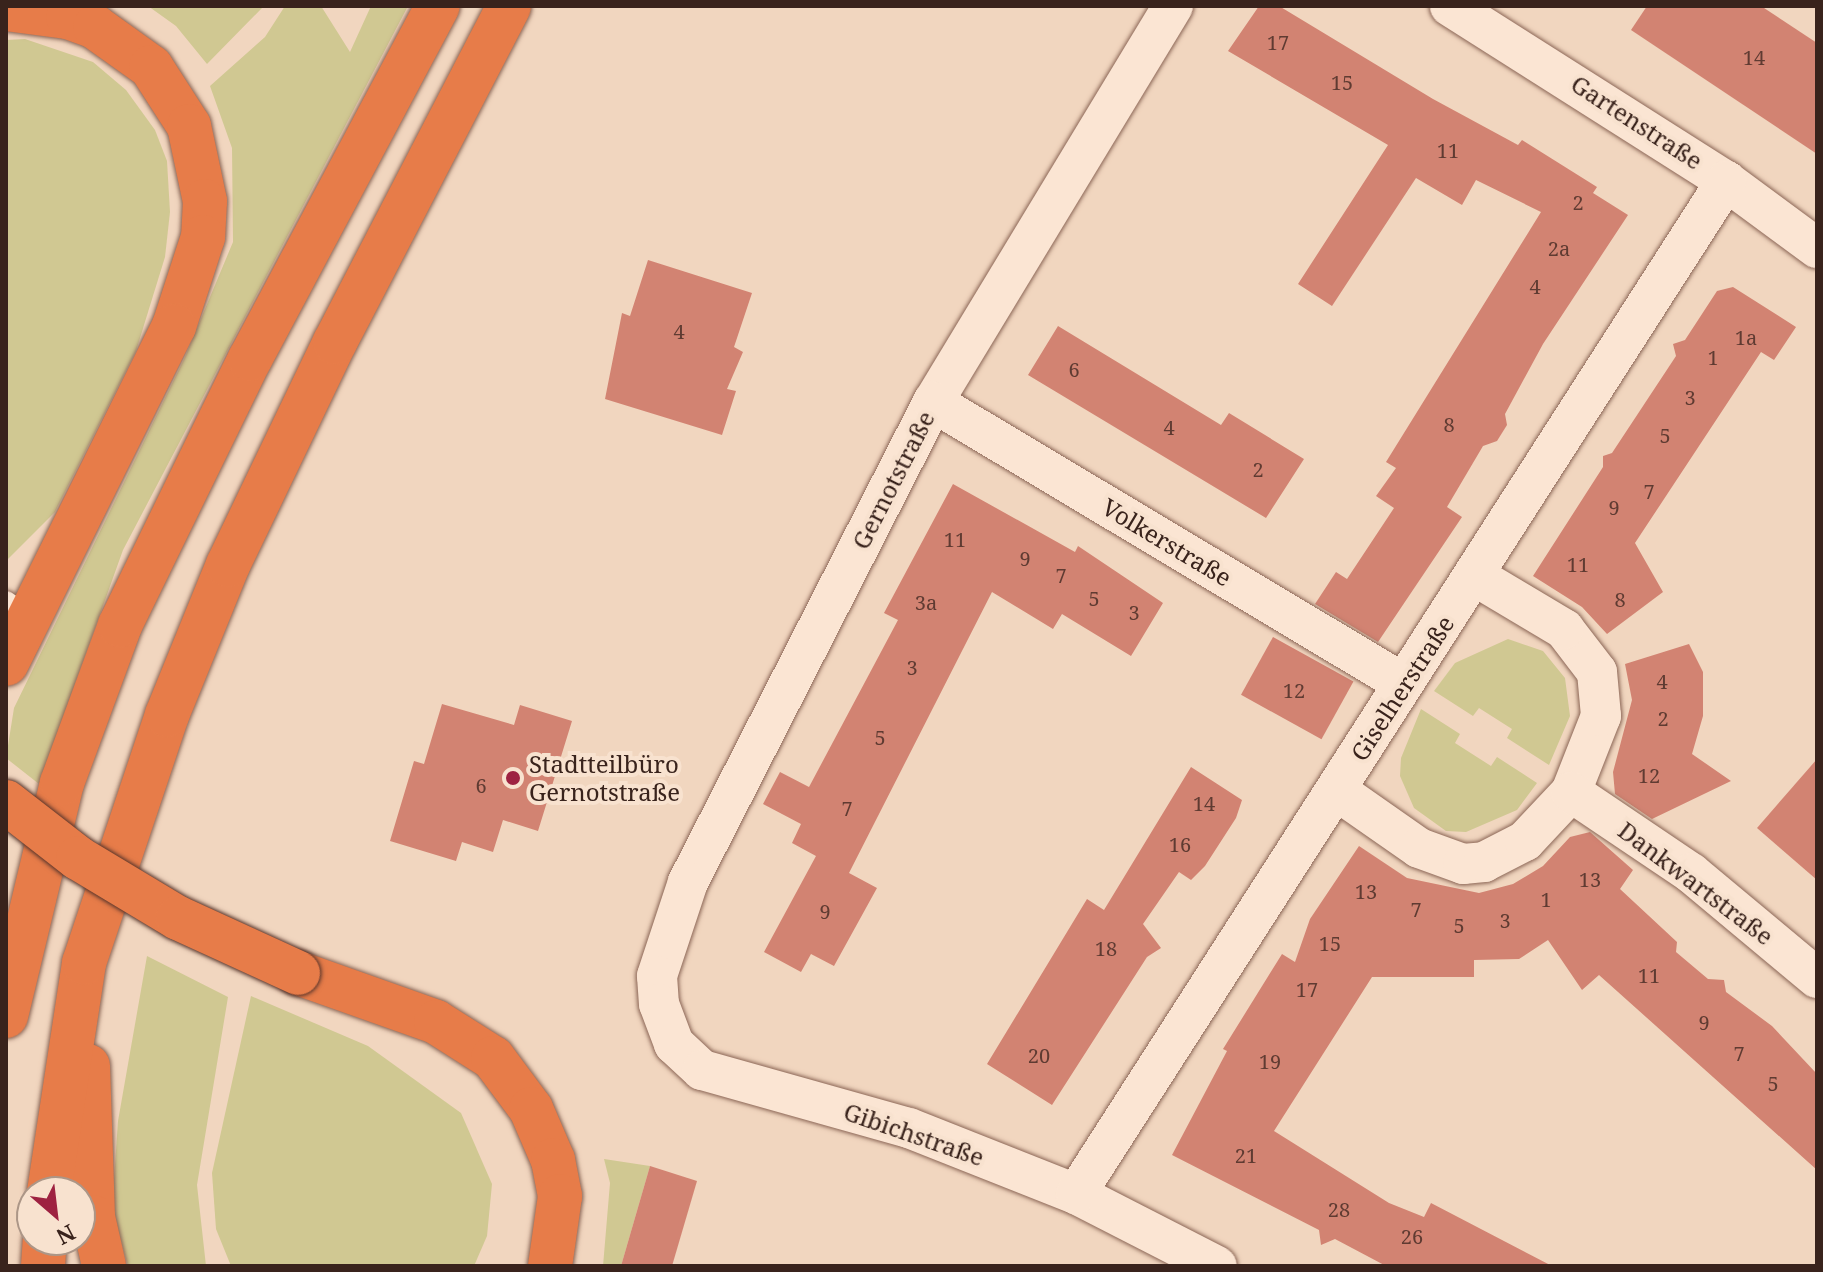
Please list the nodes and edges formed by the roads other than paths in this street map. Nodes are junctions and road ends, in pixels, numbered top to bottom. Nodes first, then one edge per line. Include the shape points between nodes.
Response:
1 (438, 6) edge
2 (509, 6) edge
3 (1173, 6) edge
4 (1450, 6) edge
5 (6, 9) edge
6 (1726, 181) junction
7 (1817, 248) edge
8 (933, 402) junction
9 (1475, 576) junction
10 (18, 609) edge
11 (6, 664) edge
12 (1401, 682) junction
13 (1336, 790) junction
14 (1571, 792) junction
15 (6, 802) edge
16 (84, 963) junction
17 (657, 976) joint
18 (1817, 978) edge
19 (6, 1016) edge
20 (51, 1176) edge
21 (1076, 1194) junction
22 (104, 1266) edge
23 (550, 1266) edge
24 (1217, 1266) edge

1 - 19 highway via 250,359 120,625 62,783
2 - 16 highway via 228,565 167,715
3 - 8 street, Gernotstraße
4 - 6 street, Gartenstraße
5 - 10 highway via 43,12 95,27 151,67 189,126 205,201 203,237 174,326
6 - 7 street, Gartenstraße
6 - 9 street, Giselherstraße
8 - 12 street, Volkerstraße
8 - 17 street, Gernotstraße via 688,882
9 - 12 street, Giselherstraße
9 - 14 street via 1564,629 1597,672 1601,716
10 - 11 highway
12 - 13 street, Giselherstraße
13 - 14 street via 1419,848 1463,864 1484,862 1525,841
13 - 21 street, Giselherstraße
14 - 18 street, Dankwartstraße via 1691,873
15 - 23 highway, bridge via 78,858 178,918 298,973 436,1022 493,1058 531,1109 553,1160 560,1196
16 - 20 highway
16 - 22 highway via 90,1172
17 - 21 street, Gibichstraße via 659,1004 674,1044 702,1070 909,1128
21 - 24 street, Gibichstraße

